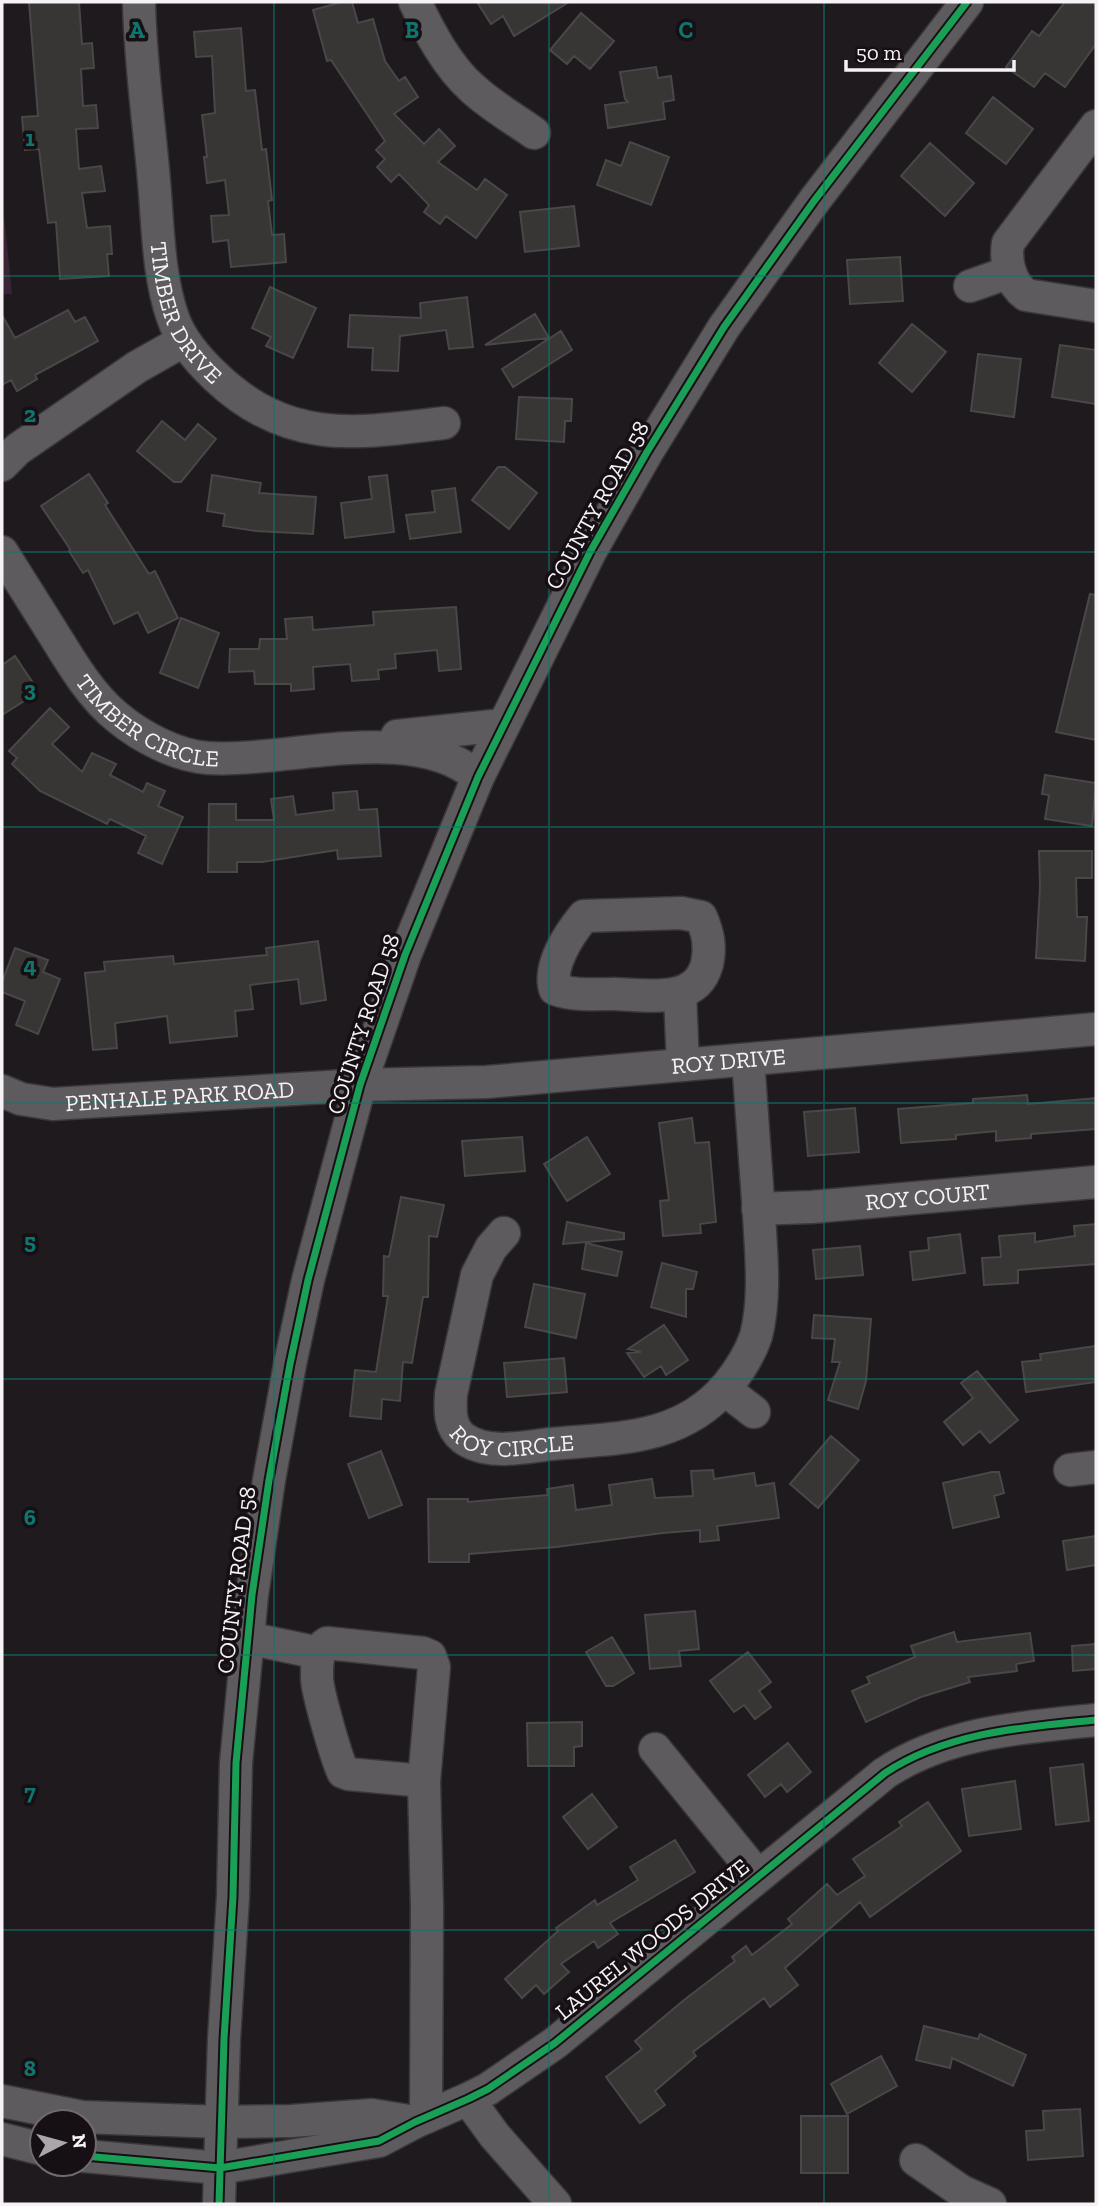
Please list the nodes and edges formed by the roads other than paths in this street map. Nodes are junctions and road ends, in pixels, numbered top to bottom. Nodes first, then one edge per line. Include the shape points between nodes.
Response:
1 (139, 2) edge
2 (415, 2) edge
3 (967, 2) edge
4 (1096, 126) edge
5 (534, 133) dead end
6 (1010, 272) junction
7 (970, 286) dead end
8 (1096, 306) edge
9 (183, 341) junction
10 (444, 423) dead end
11 (2, 465) edge
12 (2, 552) edge
13 (503, 724) junction
14 (366, 746) junction
15 (478, 777) junction
16 (680, 993) junction
17 (1096, 1029) edge
18 (748, 1060) junction
19 (684, 1065) junction
20 (360, 1085) junction
21 (2, 1091) edge
22 (1096, 1182) edge
23 (758, 1209) junction
24 (504, 1233) dead end
25 (724, 1389) junction
26 (754, 1412) dead end
27 (247, 1637) junction
28 (319, 1653) junction
29 (1096, 1720) edge
30 (655, 1749) dead end
31 (424, 1781) junction
32 (758, 1876) junction
33 (468, 2099) junction
34 (2, 2101) edge
35 (421, 2120) junction
36 (222, 2122) junction
37 (2, 2139) edge
38 (28, 2146) edge
39 (98, 2157) edge
40 (916, 2160) dead end
41 (220, 2168) junction
42 (219, 2204) edge
43 (555, 2204) edge
44 (990, 2204) edge

1 - 9 street, TIMBER DRIVE via 162,262 173,318
2 - 5 street via 461,76
3 - 13 street, COUNTY ROAD 58 via 724,327 590,552
4 - 6 street via 1008,243
6 - 7 street
6 - 8 street via 1026,295
9 - 10 street, TIMBER DRIVE via 229,390 284,422 349,433
9 - 11 street via 137,367 18,449
12 - 14 street, TIMBER CIRCLE via 91,690 115,716 151,739 206,758
13 - 14 street, TIMBER CIRCLE via 397,736
13 - 15 street, COUNTY ROAD 58
14 - 15 street, TIMBER CIRCLE via 447,757
15 - 20 street, COUNTY ROAD 58 via 405,955
16 - 16 street via 703,978 709,955 701,917 681,913 583,916 557,963 553,981 561,992
16 - 19 street
17 - 18 street, ROY DRIVE
18 - 19 street, ROY DRIVE
18 - 23 street, ROY CIRCLE
19 - 20 street, ROY DRIVE via 487,1082
20 - 21 street, PENHALE PARK ROAD via 53,1104
20 - 27 street, COUNTY ROAD 58 via 290,1364
22 - 23 street, ROY COURT
23 - 25 street, ROY CIRCLE via 761,1299 756,1335
24 - 25 street, ROY CIRCLE via 477,1275 451,1394 453,1424 465,1439 481,1447 506,1449 635,1436 689,1419
25 - 26 street
27 - 28 street
27 - 36 street, COUNTY ROAD 58 via 236,1763
28 - 31 street via 317,1681 343,1772
28 - 31 street via 327,1643 430,1656 434,1667
29 - 32 street, LAUREL WOODS DRIVE via 992,1732 902,1761
30 - 32 street
31 - 35 street via 427,1907
32 - 33 street, LAUREL WOODS DRIVE via 555,2043
33 - 35 street, LAUREL WOODS DRIVE
33 - 43 street
34 - 36 street via 82,2117
35 - 36 street via 372,2115
35 - 41 street, LAUREL WOODS DRIVE via 379,2141
36 - 41 street, COUNTY ROAD 58
37 - 38 street
39 - 41 street, LAUREL WOODS DRIVE
40 - 44 street via 961,2191
41 - 42 street, COUNTY ROAD 58

